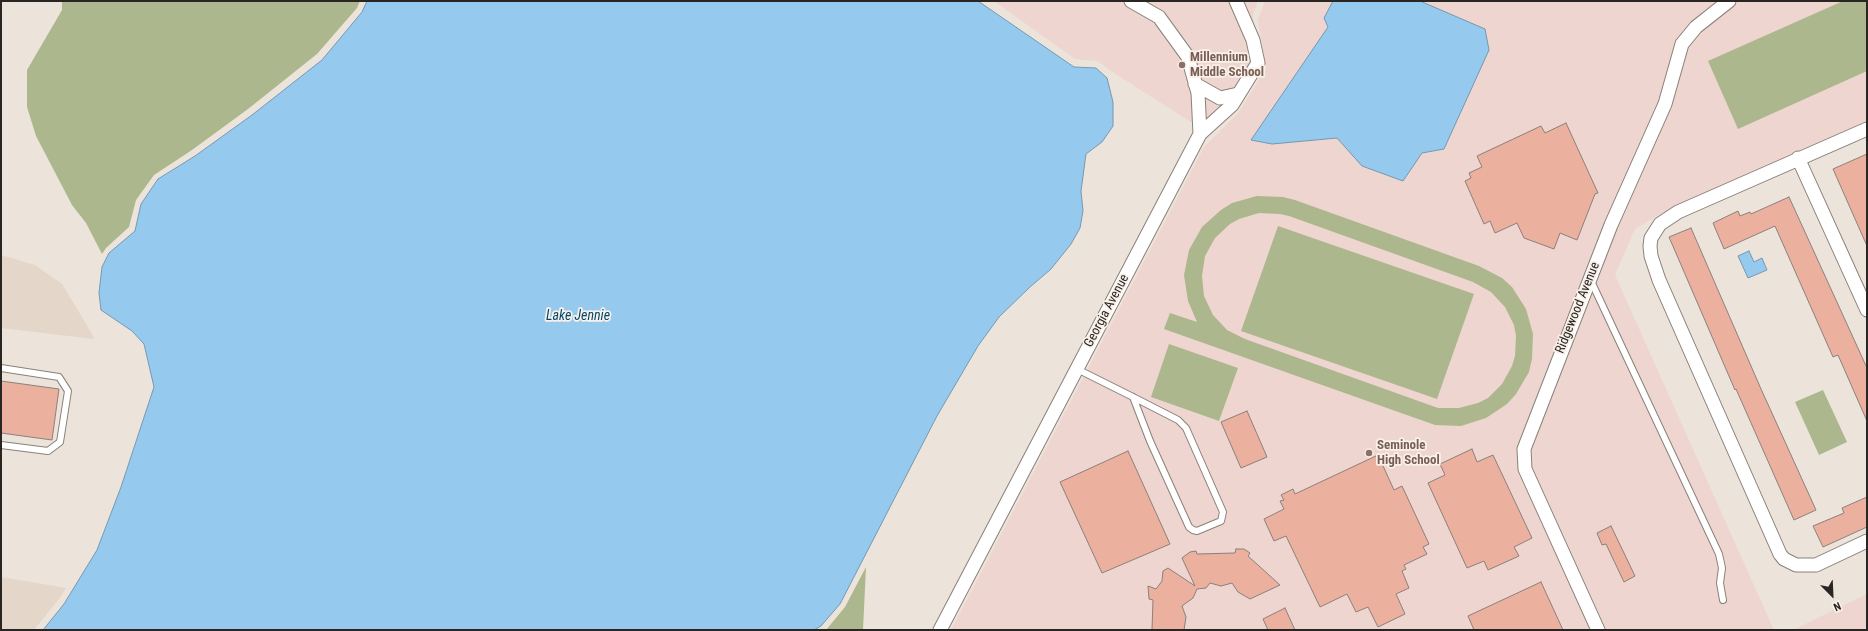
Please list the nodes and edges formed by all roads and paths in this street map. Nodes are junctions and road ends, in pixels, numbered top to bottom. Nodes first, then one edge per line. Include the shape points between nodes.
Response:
1 (1131, 1) edge
2 (1236, 1) edge
3 (1729, 1) edge
4 (1195, 84) junction
5 (1238, 94) junction
6 (1867, 129) edge
7 (1200, 134) junction
8 (1798, 158) junction
9 (1590, 279) junction
10 (1867, 310) edge
11 (1, 368) edge
12 (1077, 369) junction
13 (1133, 397) junction
14 (1, 445) edge
15 (1867, 541) edge
16 (1723, 600) dead end
17 (940, 630) edge
18 (1598, 630) edge

1 - 4 street via 1159,17 1188,57
2 - 5 street via 1253,40 1258,63
3 - 9 street, Ridgewood Avenue via 1696,27 1682,44 1665,104 1631,176
4 - 5 street via 1220,98
4 - 7 street via 1198,93
5 - 7 street via 1232,104
6 - 8 street
7 - 12 street, Georgia Avenue
8 - 10 street
8 - 15 street via 1667,218 1652,238 1651,256 1659,280 1780,554 1796,565 1816,565
9 - 16 lane via 1719,554
9 - 18 street, Ridgewood Avenue via 1524,450 1524,461
11 - 14 lane via 60,377 68,391 60,442 48,451
12 - 13 lane
12 - 17 street, Georgia Avenue
13 - 13 lane via 1178,420 1186,428 1223,512 1221,521 1197,531 1190,526 1150,441

